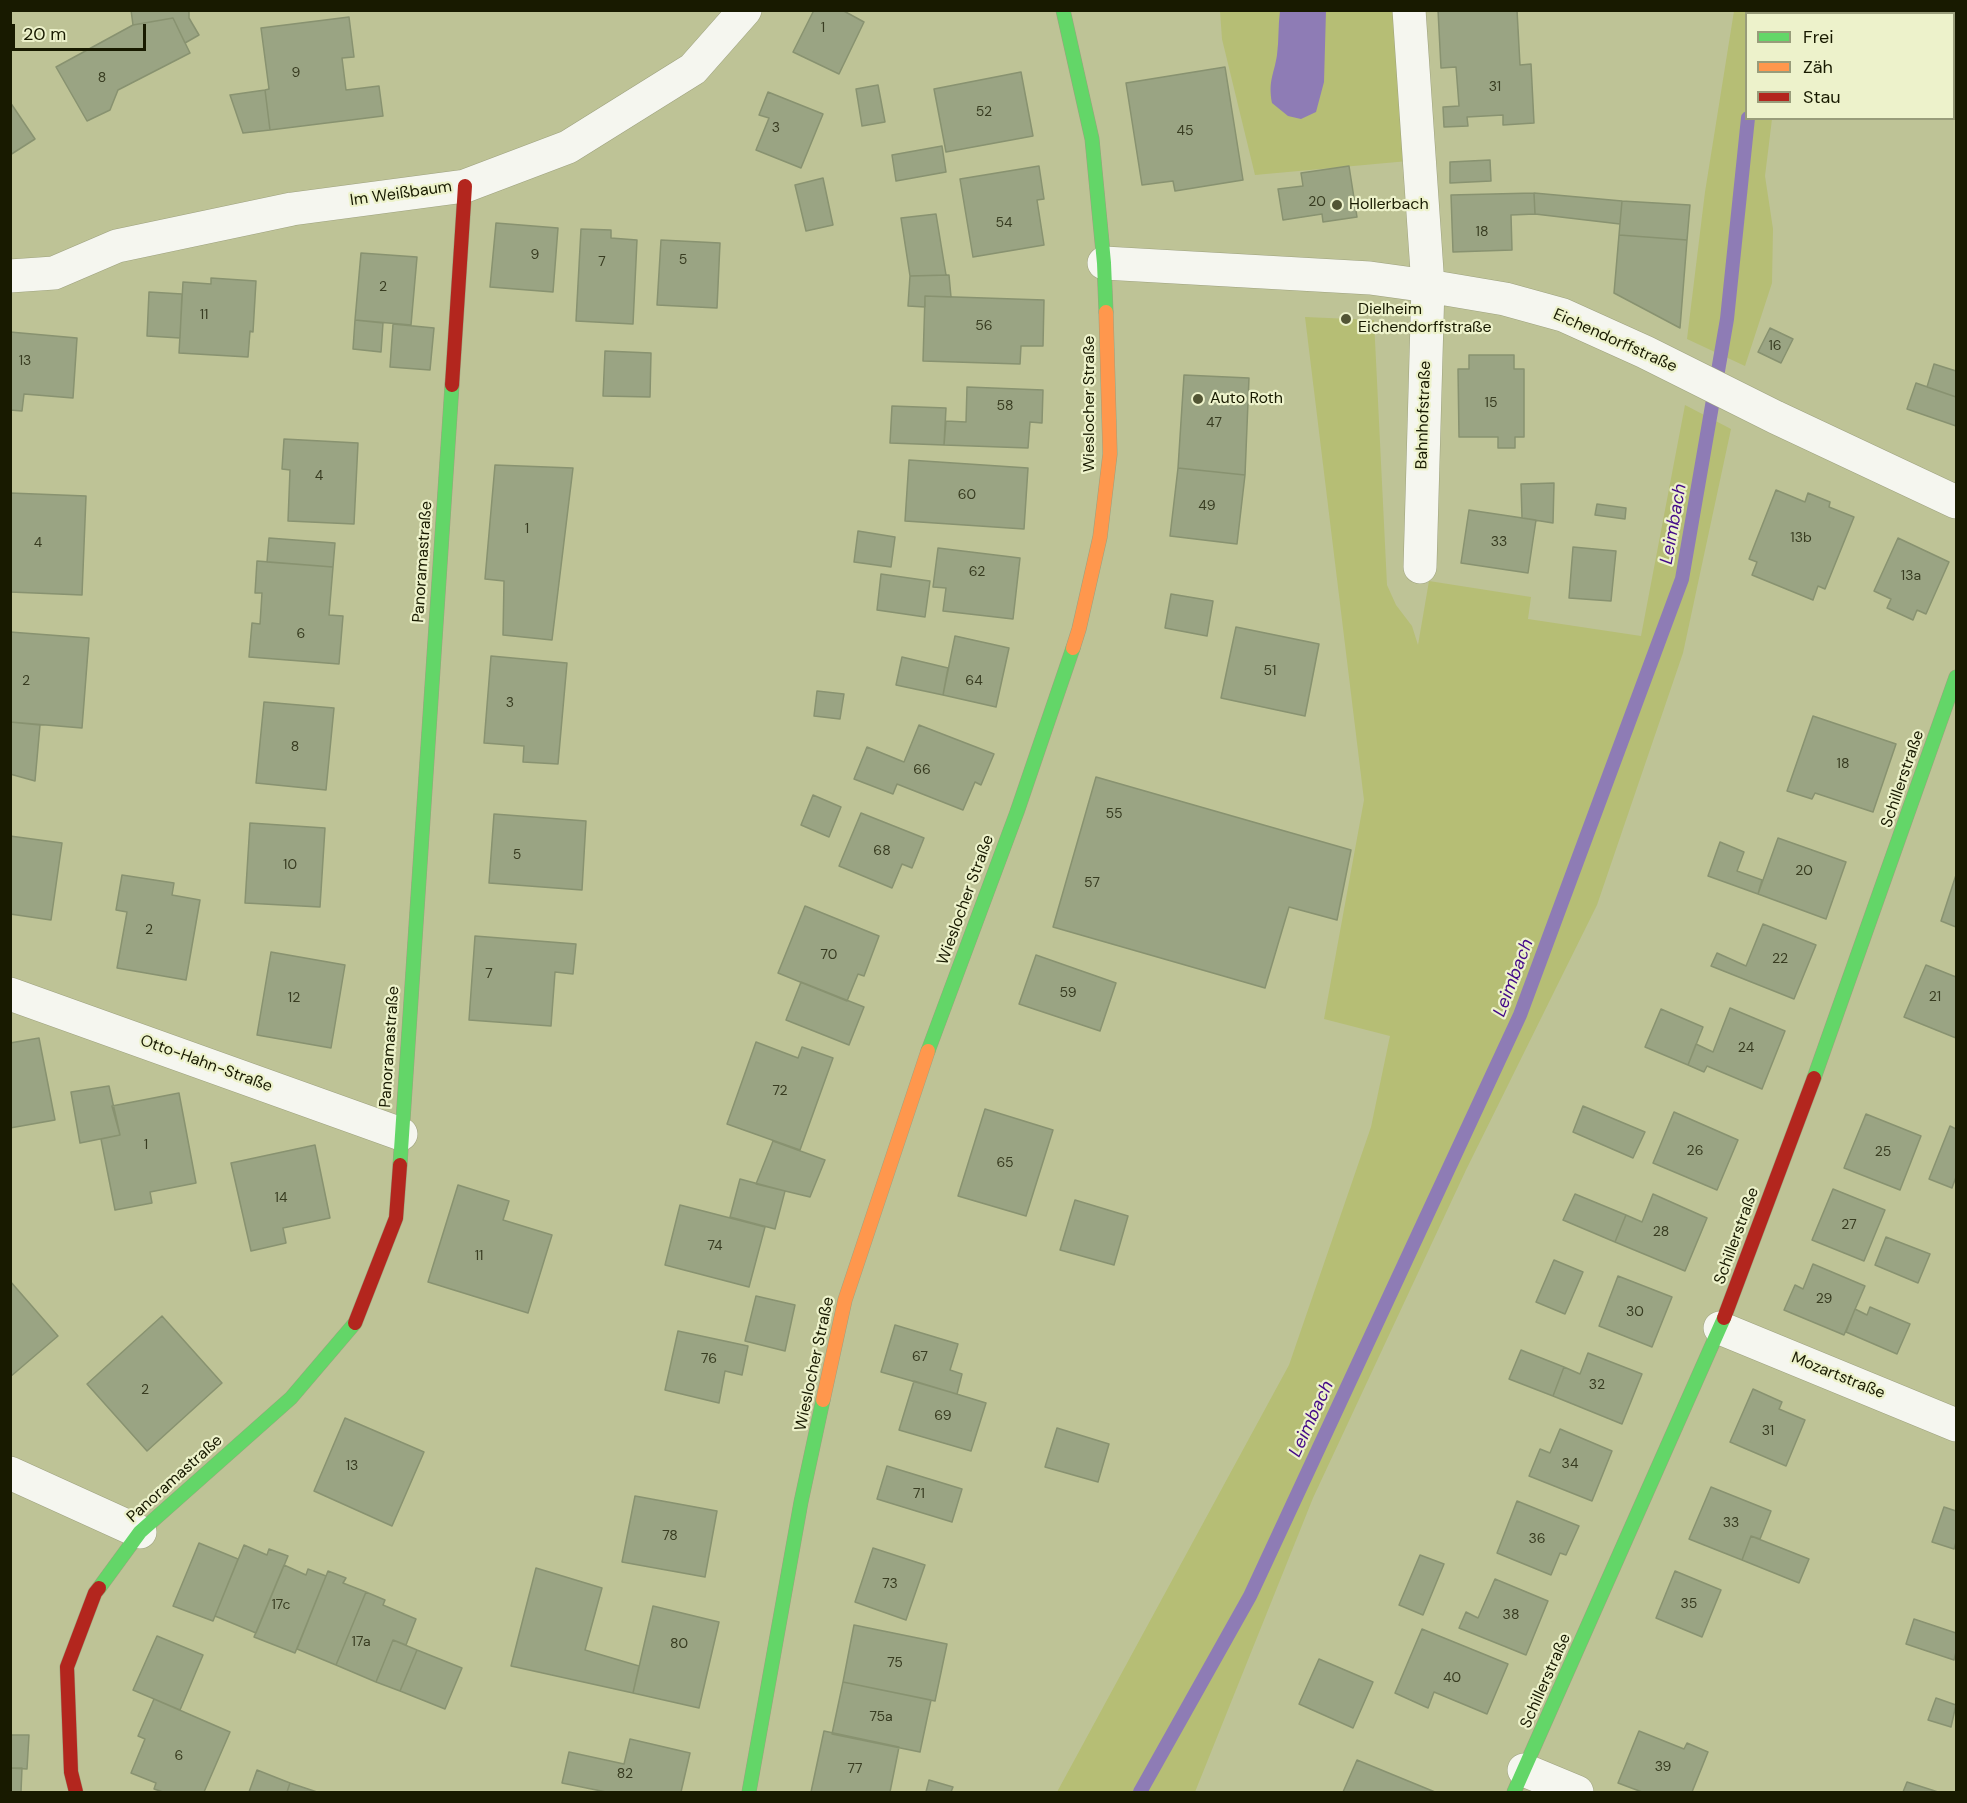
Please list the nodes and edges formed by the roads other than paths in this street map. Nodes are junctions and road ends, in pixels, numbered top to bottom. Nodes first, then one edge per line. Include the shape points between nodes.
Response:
1 (745, 10) edge
2 (1063, 10) edge
3 (1408, 10) edge
4 (465, 186) junction
5 (1104, 263) junction
6 (10, 276) edge
7 (1428, 286) junction
8 (1956, 502) edge
9 (1420, 567) dead end
10 (1956, 677) edge
11 (10, 994) edge
12 (400, 1134) junction
13 (1720, 1328) junction
14 (1956, 1425) edge
15 (10, 1473) edge
16 (140, 1532) junction
17 (1519, 1781) edge
18 (76, 1792) edge
19 (749, 1792) edge
20 (1577, 1792) edge

1 - 4 street, Im Weißbaum via 693,69 568,147
2 - 5 street, Wieslocher Straße via 1092,139
3 - 7 street, Bahnhofstraße
4 - 6 street, Im Weißbaum via 292,209 117,246 54,273
4 - 12 street, Panoramastraße
5 - 7 street, Eichendorffstraße via 1370,278
5 - 19 street, Wieslocher Straße via 1110,454 1100,537 1079,629 1017,812 914,1089 845,1300 801,1502
7 - 8 street, Eichendorffstraße via 1505,299 1563,315
7 - 9 street, Bahnhofstraße
10 - 13 street, Schillerstraße via 1846,990
11 - 12 street, Otto-Hahn-Straße
12 - 16 street, Panoramastraße via 396,1218 355,1323 291,1398
13 - 14 street, Mozartstraße
13 - 17 street, Schillerstraße
15 - 16 street
16 - 18 street, Panoramastraße via 95,1593 67,1667 71,1772
17 - 20 street

